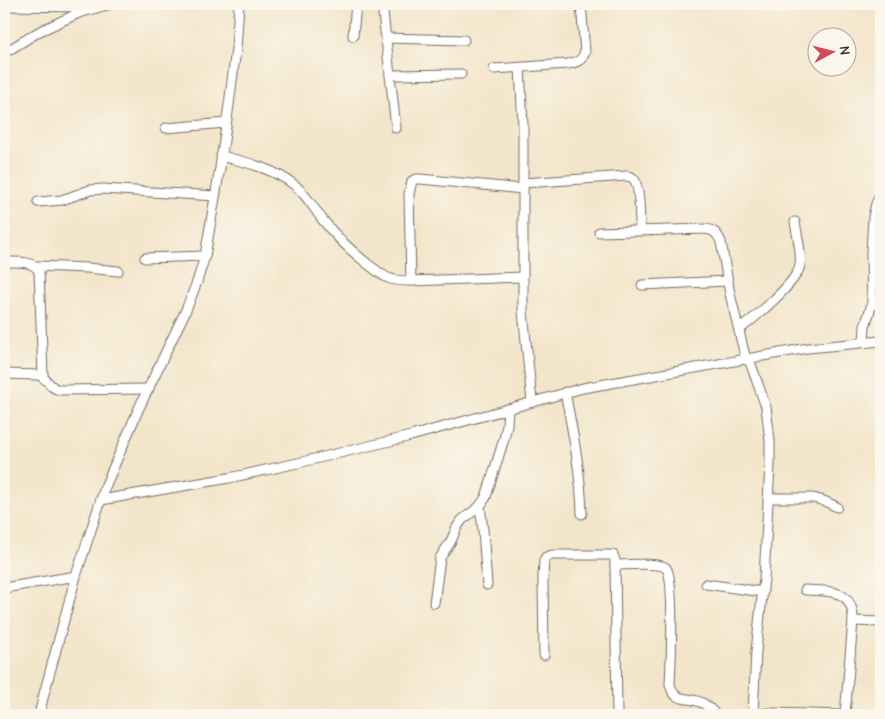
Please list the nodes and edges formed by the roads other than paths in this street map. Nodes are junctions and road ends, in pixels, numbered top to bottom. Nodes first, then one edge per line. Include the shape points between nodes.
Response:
1 (111, 4) edge
2 (239, 4) edge
3 (356, 4) edge
4 (382, 4) edge
5 (580, 4) edge
6 (43, 5) edge
7 (4, 6) edge
8 (93, 8) junction
9 (353, 36) dead end
10 (386, 38) junction
11 (464, 40) dead end
12 (4, 53) edge
13 (520, 68) junction
14 (494, 69) dead end
15 (461, 74) dead end
16 (390, 75) junction
17 (226, 123) junction
18 (166, 128) dead end
19 (396, 128) dead end
20 (221, 156) junction
21 (523, 186) junction
22 (881, 192) edge
23 (215, 196) junction
24 (38, 202) dead end
25 (795, 222) dead end
26 (640, 231) junction
27 (599, 232) dead end
28 (205, 256) junction
29 (145, 258) dead end
30 (4, 262) edge
31 (37, 266) junction
32 (118, 271) dead end
33 (522, 277) junction
34 (411, 281) junction
35 (728, 281) junction
36 (642, 285) dead end
37 (739, 330) junction
38 (881, 341) edge
39 (864, 342) junction
40 (748, 360) junction
41 (4, 374) edge
42 (43, 376) junction
43 (148, 389) junction
44 (565, 392) junction
45 (532, 402) junction
46 (508, 409) junction
47 (768, 498) junction
48 (101, 500) junction
49 (480, 506) junction
50 (837, 506) dead end
51 (582, 514) dead end
52 (616, 565) junction
53 (76, 576) junction
54 (706, 584) dead end
55 (487, 585) dead end
56 (4, 588) edge
57 (805, 590) dead end
58 (763, 592) junction
59 (434, 603) dead end
60 (853, 621) junction
61 (881, 622) edge
62 (544, 655) dead end
63 (39, 715) edge
64 (617, 715) edge
65 (716, 715) edge
66 (751, 715) edge
67 (844, 715) edge

1 - 8 street
2 - 17 street
3 - 9 street
4 - 10 street
5 - 13 street via 582,59 568,64
6 - 7 street
6 - 8 street
8 - 12 street
10 - 11 street
10 - 16 street
13 - 14 street
13 - 21 street
15 - 16 street
16 - 19 street
17 - 18 street
17 - 20 street
20 - 23 street
20 - 34 street via 285,179 304,195 350,250 388,278
21 - 26 street via 631,177 639,202
21 - 33 street
21 - 34 street via 412,181 409,194
22 - 39 street via 873,217 872,304
23 - 24 street via 103,189 62,200
23 - 28 street
25 - 37 street via 800,259 797,273
26 - 27 street
26 - 35 street via 710,229 721,242
28 - 29 street
28 - 43 street via 189,302
30 - 31 street
31 - 32 street
31 - 42 street
33 - 34 street
33 - 45 street
35 - 36 street
35 - 37 street
37 - 40 street
38 - 39 street
39 - 40 street via 808,348
40 - 44 street
40 - 47 street via 769,424
41 - 42 street
42 - 43 street via 51,386 60,390
43 - 48 street
44 - 45 street
44 - 51 street via 577,453
45 - 46 street
46 - 48 street via 302,462
46 - 49 street via 504,439 486,497
47 - 50 street via 813,498
47 - 58 street
48 - 53 street
49 - 55 street
49 - 59 street via 462,520 440,558
52 - 62 street via 615,557 609,554 546,557 543,566
52 - 64 street
52 - 65 street via 666,568 671,590 672,691 678,698 703,703
53 - 56 street
53 - 63 street
54 - 58 street
57 - 60 street via 838,593 846,597 854,614
58 - 66 street
60 - 61 street
60 - 67 street
66 - 67 street

